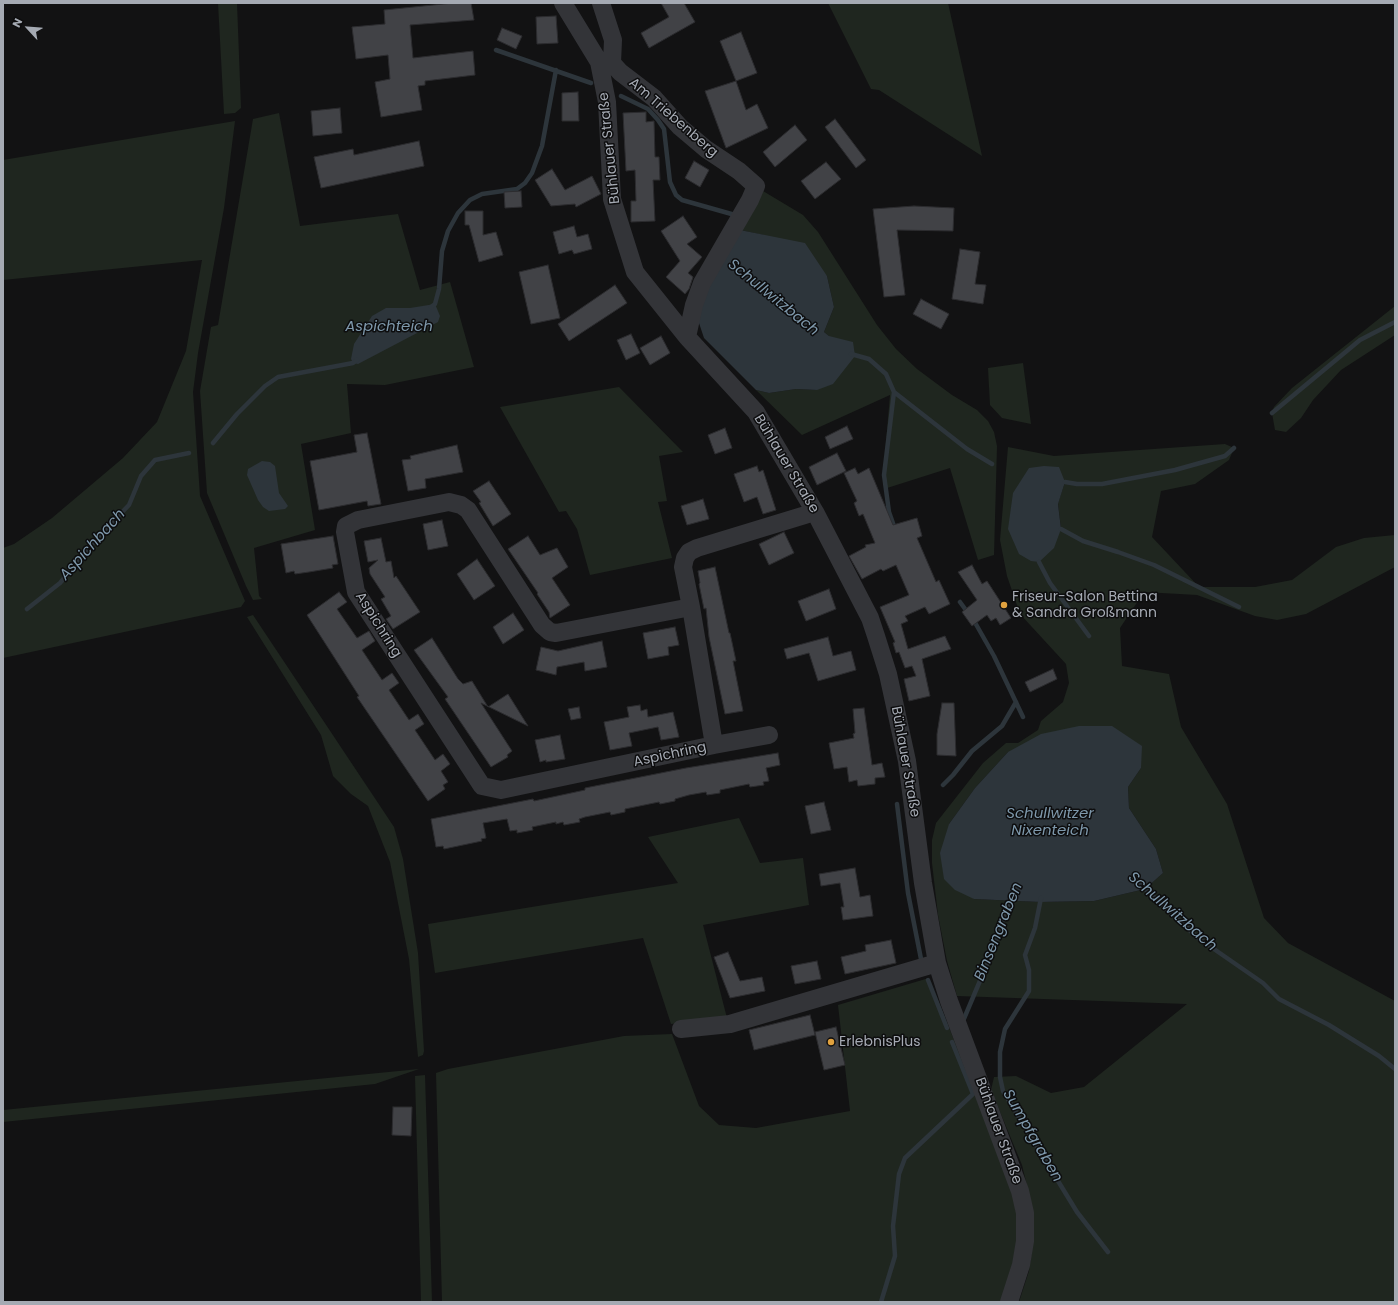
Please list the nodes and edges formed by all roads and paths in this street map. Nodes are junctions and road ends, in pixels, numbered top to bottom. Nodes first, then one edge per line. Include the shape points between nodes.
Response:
1 (563, 3) edge
2 (601, 3) edge
3 (606, 63) junction
4 (687, 337) junction
5 (815, 512) junction
6 (691, 607) junction
7 (769, 735) dead end
8 (714, 745) junction
9 (937, 963) junction
10 (681, 1029) dead end
11 (1009, 1302) edge

1 - 3 street, Bühlauer Straße
2 - 3 street via 613,40
3 - 4 street, Bühlauer Straße via 612,199 635,272
3 - 4 street, Am Triebenberg via 654,98 680,128 756,186 702,283
4 - 5 street, Bühlauer Straße via 756,412
5 - 6 street, Aspichring via 689,552 683,566
5 - 9 street, Bühlauer Straße via 870,618 888,674 907,761 923,883
6 - 8 street, Aspichring
6 - 8 street, Aspichring via 556,633 550,632 542,625 468,510 462,505 449,502 358,520 346,526 356,592 482,786 501,790
7 - 8 street, Aspichring
9 - 10 street via 730,1024
9 - 11 street, Bühlauer Straße via 1022,1198 1025,1241 1021,1265

